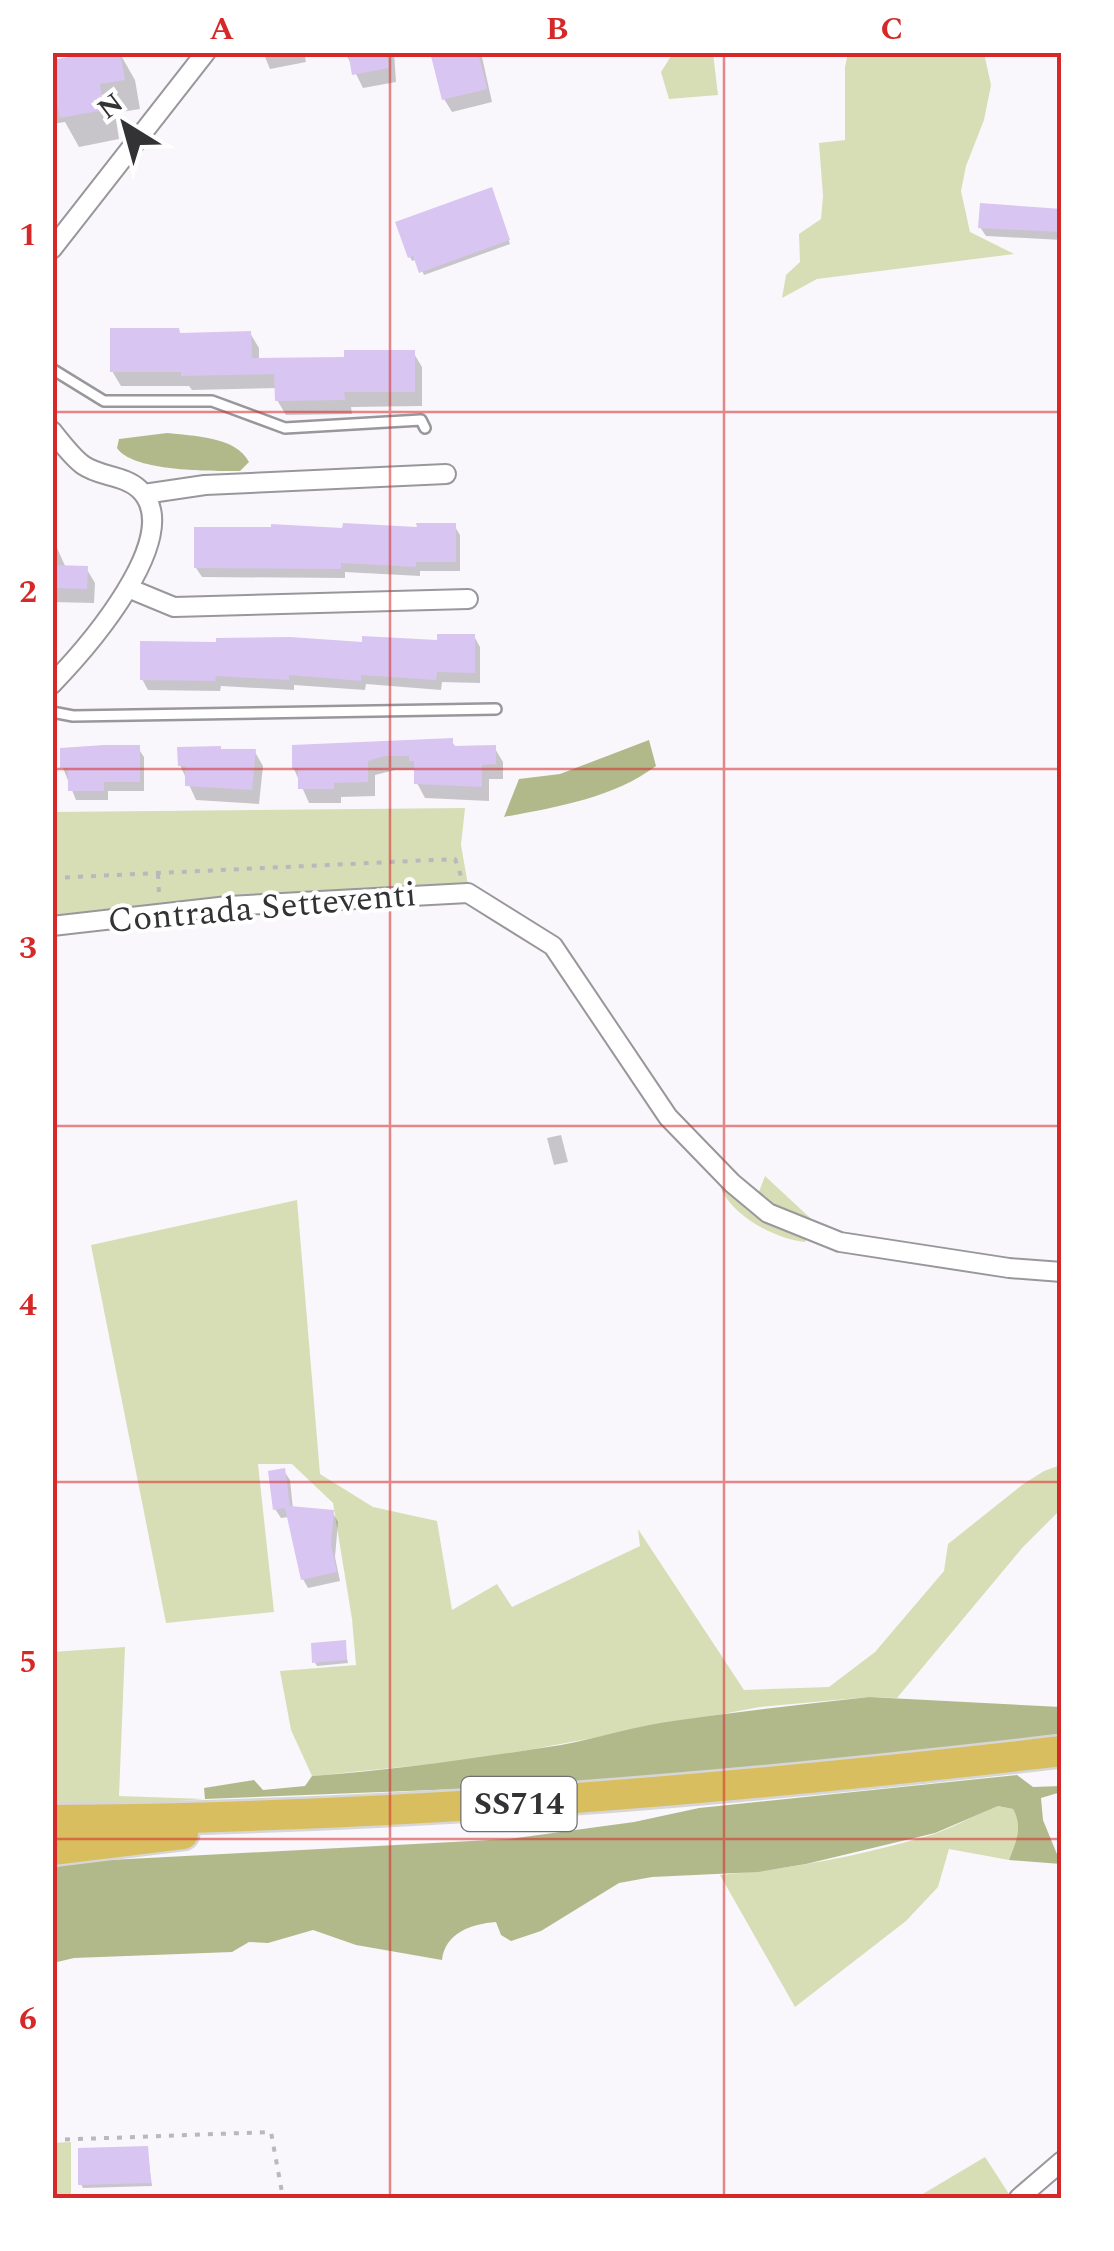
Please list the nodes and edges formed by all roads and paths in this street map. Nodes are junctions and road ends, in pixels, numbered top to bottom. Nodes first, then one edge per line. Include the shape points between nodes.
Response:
1 (198, 58) edge
2 (52, 249) edge
3 (52, 369) edge
4 (425, 428) dead end
5 (56, 441) edge
6 (446, 474) dead end
7 (144, 494) junction
8 (128, 588) junction
9 (468, 599) dead end
10 (52, 684) edge
11 (496, 709) dead end
12 (52, 712) edge
13 (52, 878) edge
14 (469, 894) junction
15 (52, 926) edge
16 (1062, 1272) edge
17 (1062, 1751) edge
18 (313, 1816) junction
19 (52, 1820) edge
20 (52, 1850) edge
21 (52, 2140) edge
22 (1062, 2161) edge
23 (283, 2198) edge
24 (1019, 2198) edge

1 - 2 street
3 - 4 lane via 104,401 212,401 285,428 421,420
5 - 7 street via 84,466
6 - 7 street via 205,484
7 - 8 street via 152,536
8 - 9 street via 174,606
8 - 10 street
11 - 12 lane
13 - 14 path via 454,859
14 - 15 street, Contrada Setteventi via 228,906
14 - 16 street via 552,946 668,1117 768,1213 840,1242
17 - 18 highway, SS714 via 726,1787
18 - 19 highway, SS714
18 - 20 highway
21 - 23 path via 270,2132
22 - 24 street

